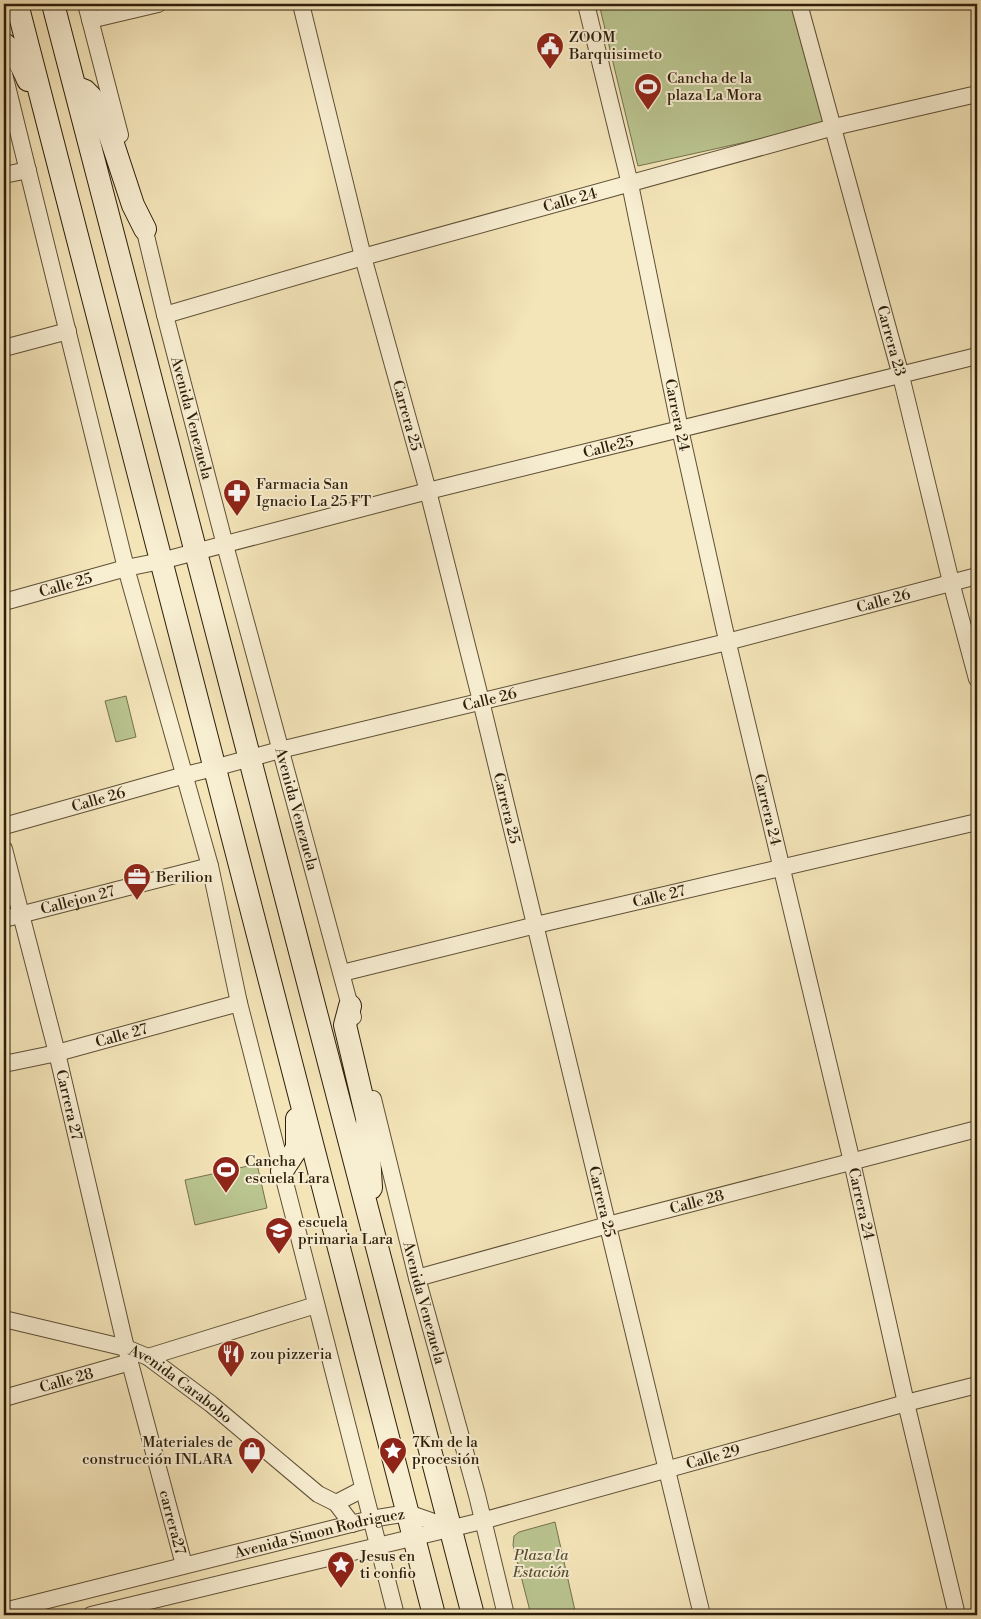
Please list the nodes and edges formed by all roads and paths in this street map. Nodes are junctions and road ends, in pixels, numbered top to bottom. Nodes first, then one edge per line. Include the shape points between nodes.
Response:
1 (17, 4) edge
2 (53, 4) edge
3 (86, 4) edge
4 (158, 4) edge
5 (301, 4) edge
6 (586, 4) edge
7 (799, 4) edge
8 (90, 20) junction
9 (4, 44) edge
10 (4, 74) edge
11 (75, 87) junction
12 (977, 94) edge
13 (834, 127) junction
14 (28, 170) junction
15 (4, 175) edge
16 (630, 184) junction
17 (145, 229) junction
18 (76, 231) junction
19 (363, 257) junction
20 (165, 315) junction
21 (68, 330) junction
22 (4, 348) edge
23 (977, 356) edge
24 (901, 376) junction
25 (680, 429) junction
26 (428, 491) junction
27 (232, 542) junction
28 (196, 552) junction
29 (161, 561) junction
30 (126, 568) junction
31 (977, 576) edge
32 (951, 582) junction
33 (4, 602) edge
34 (727, 642) junction
35 (977, 679) edge
36 (481, 701) junction
37 (280, 750) junction
38 (249, 759) junction
39 (214, 768) junction
40 (185, 775) junction
41 (977, 822) edge
42 (4, 826) edge
43 (4, 849) edge
44 (210, 866) junction
45 (781, 867) junction
46 (21, 915) junction
47 (4, 919) edge
48 (536, 925) junction
49 (342, 973) junction
50 (268, 976) junction
51 (239, 1003) junction
52 (350, 1006) junction
53 (57, 1053) junction
54 (4, 1064) edge
55 (977, 1129) edge
56 (852, 1162) junction
57 (282, 1171) junction
58 (370, 1219) junction
59 (608, 1225) junction
60 (417, 1278) junction
61 (316, 1305) junction
62 (4, 1319) edge
63 (128, 1355) junction
64 (148, 1358) junction
65 (977, 1385) edge
66 (4, 1398) edge
67 (906, 1403) junction
68 (668, 1469) junction
69 (363, 1489) junction
70 (336, 1503) junction
71 (408, 1513) junction
72 (371, 1519) junction
73 (482, 1521) junction
74 (352, 1524) junction
75 (451, 1528) junction
76 (414, 1537) junction
77 (378, 1545) junction
78 (184, 1565) junction
79 (4, 1610) edge
80 (91, 1615) edge
81 (396, 1615) edge
82 (434, 1615) edge
83 (473, 1615) edge
84 (506, 1615) edge
85 (702, 1615) edge
86 (957, 1615) edge

1 - 18 street
2 - 11 street, Avenida Venezuela
3 - 8 street, Avenida Venezuela
4 - 8 street
5 - 19 street, Carrera 25
6 - 16 street, Carrera 24
7 - 13 street, Carrera 23
8 - 17 street, Avenida Venezuela
9 - 18 street via 12,50 33,91
10 - 14 street
11 - 17 street via 91,97 105,120 133,205
11 - 28 street, Avenida Venezuela
12 - 13 street, Calle 24
13 - 16 street, Calle 24
13 - 24 street, Carrera 23
14 - 15 street
14 - 21 street
16 - 19 street, Calle 24
16 - 25 street, Carrera 24
17 - 20 street, Avenida Venezuela
18 - 29 street
19 - 20 street, Calle 24
19 - 26 street, Carrera 25
20 - 27 street, Avenida Venezuela
21 - 22 street
21 - 30 street
23 - 24 street, Calle25
24 - 25 street, Calle25
24 - 32 street, Carrera 23
25 - 26 street, Calle25
25 - 34 street, Carrera 24
26 - 27 street, Calle25
26 - 36 street, Carrera 25
27 - 28 street, Calle25
27 - 37 street, Avenida Venezuela
28 - 29 street, Calle 25
28 - 38 street, Avenida Venezuela
29 - 30 street, Calle 25
29 - 39 street
30 - 33 street, Calle 25
30 - 40 street
31 - 32 street, Calle 26
32 - 34 street, Calle 26
32 - 35 street, Carrera 23
34 - 36 street, Calle 26
34 - 45 street, Carrera 24
36 - 37 street, Calle 26
36 - 48 street, Carrera 25
37 - 38 street, Calle 26
37 - 49 street, Avenida Venezuela
38 - 39 street, Calle 26
38 - 58 street, Avenida Venezuela
39 - 40 street, Calle 26
39 - 50 street
40 - 42 street, Calle 26
40 - 44 street
41 - 45 street, Calle 27
43 - 46 street, Carrera 27
44 - 46 street, Callejon 27
44 - 51 street
45 - 48 street, Calle 27
45 - 56 street, Carrera 24
46 - 47 street, Callejon 27
46 - 53 street, Carrera 27
48 - 49 street, Calle 27
48 - 59 street, Carrera 25
49 - 52 street, Avenida Venezuela
50 - 57 street via 271,1010 296,1108 297,1148
50 - 71 street
51 - 53 street, Calle 27
51 - 57 street
52 - 58 street via 345,1025 367,1118 372,1189
52 - 60 street, Avenida Venezuela
53 - 54 street, Calle 27
53 - 63 street, Carrera 27
55 - 56 street, Calle 28
56 - 59 street, Calle 28
56 - 67 street, Carrera 24
57 - 61 street
58 - 75 street, Avenida Venezuela
59 - 60 street, Calle 28
59 - 68 street, Carrera 25
60 - 73 street, Avenida Venezuela
61 - 64 street
61 - 69 street
62 - 63 street, Avenida Carabobo
63 - 64 street, Avenida Carabobo
63 - 66 street, Calle 28
63 - 78 street, carrera27
64 - 70 street, Avenida Carabobo via 210,1404 318,1494
65 - 67 street, Calle 29
67 - 68 street, Calle 29
67 - 86 street, Carrera 24
68 - 73 street, Calle 29
68 - 85 street, Carrera 25
69 - 70 street
69 - 72 street
70 - 74 street, Avenida Carabobo
71 - 72 street, Avenida Simon Rodriguez
71 - 75 street, Avenida Simon Rodriguez
71 - 76 street
72 - 74 street, Avenida Simon Rodriguez
72 - 77 street
73 - 75 street, Calle 29
73 - 84 street, Avenida Venezuela
74 - 78 street, Avenida Simon Rodriguez
75 - 76 street, Avenida Simon Rodriguez
75 - 83 street, Avenida Venezuela
76 - 77 street, Avenida Simon Rodriguez
76 - 82 street
77 - 80 street, Avenida Simon Rodriguez
77 - 81 street
78 - 79 street, Avenida Simon Rodriguez

